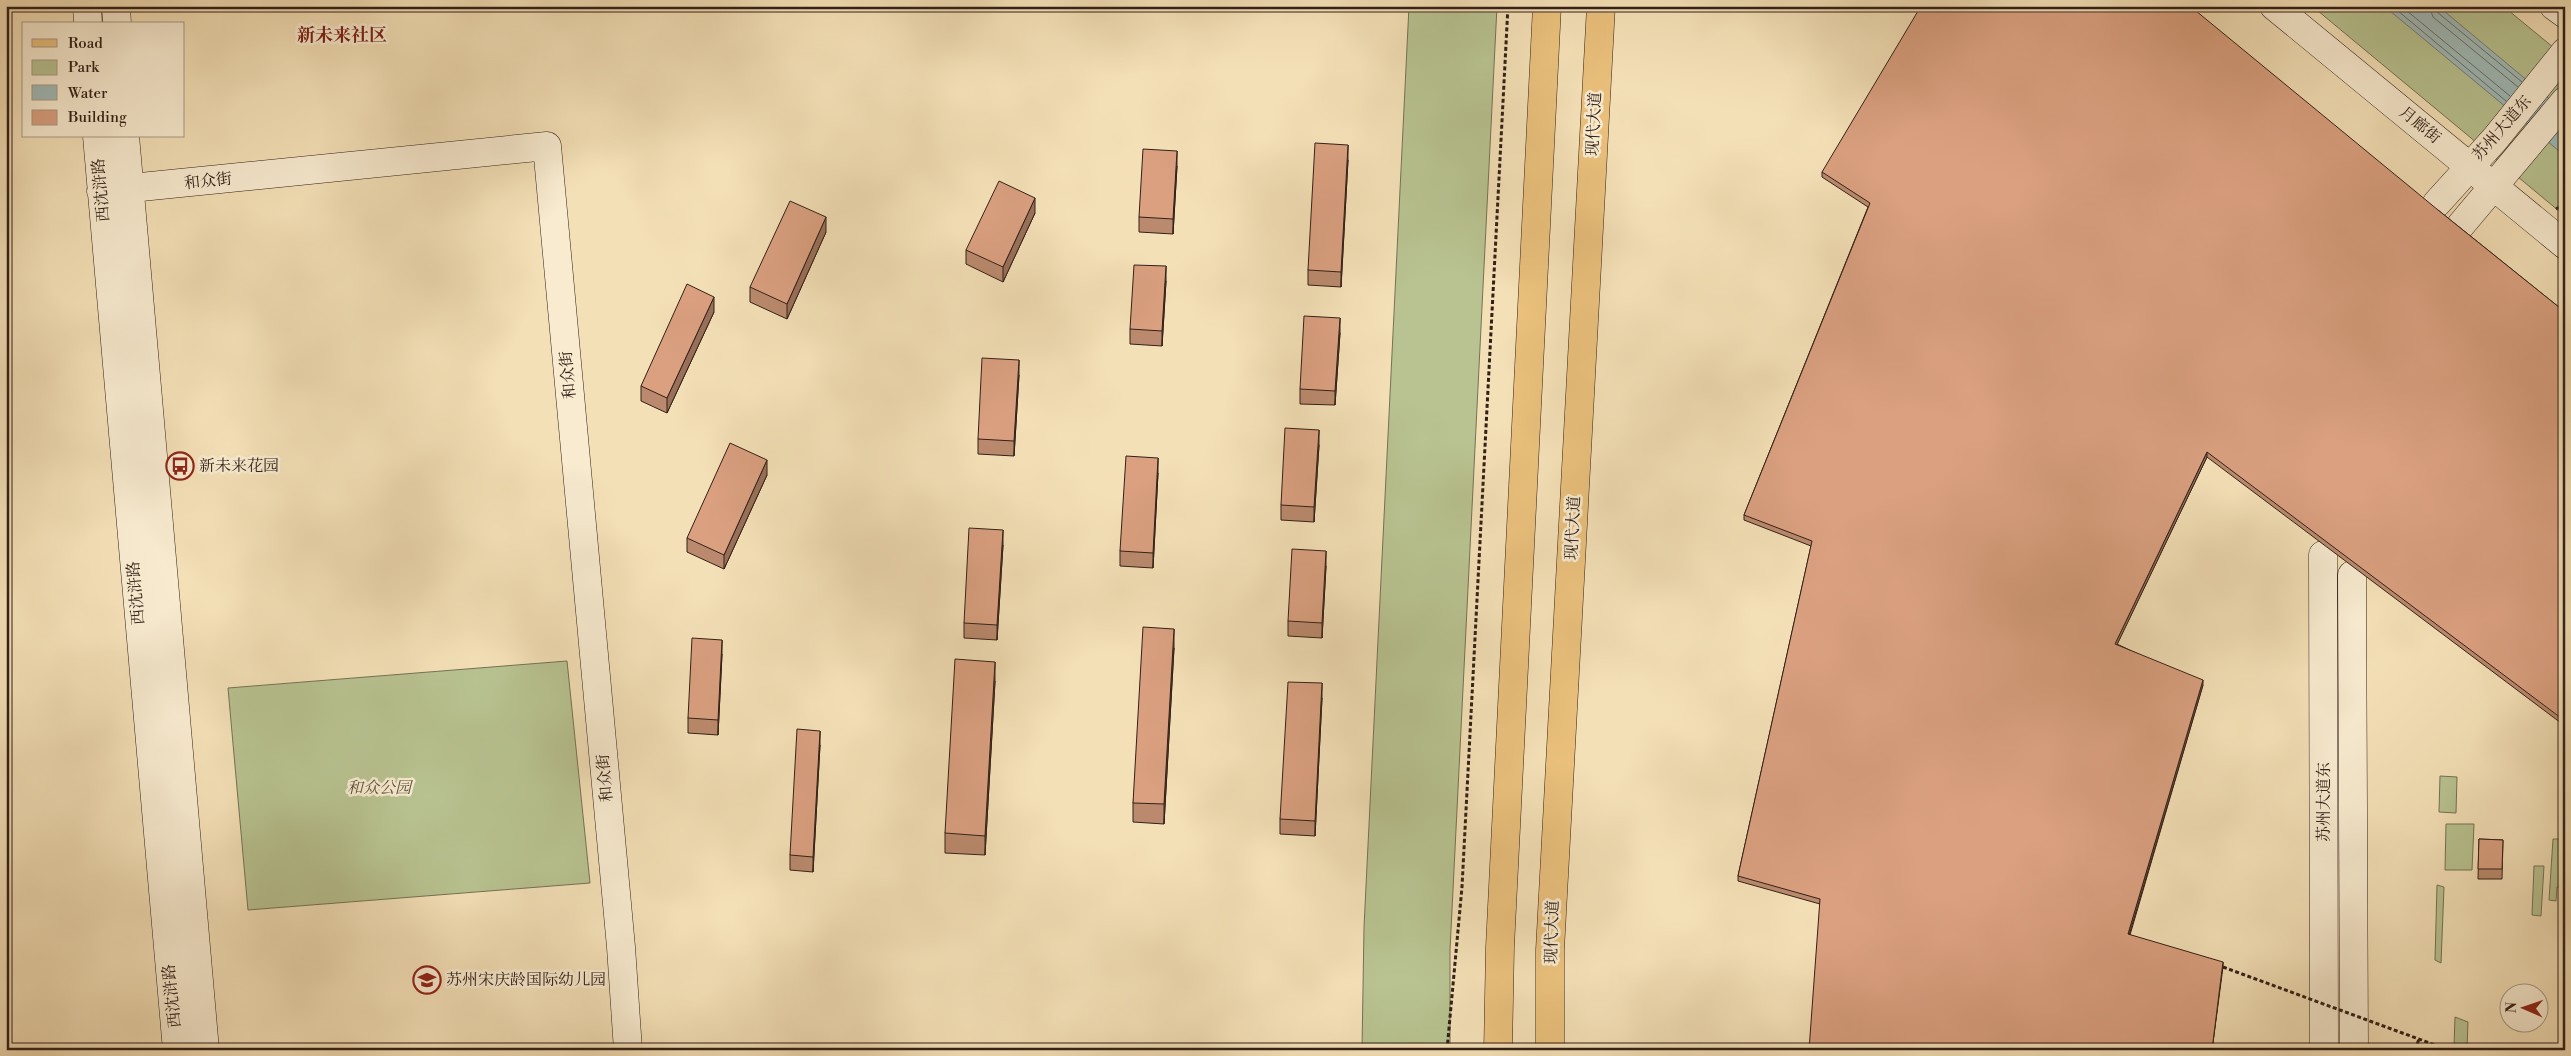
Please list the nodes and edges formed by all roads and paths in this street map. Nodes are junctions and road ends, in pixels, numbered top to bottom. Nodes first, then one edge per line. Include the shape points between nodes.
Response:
1 (87, 6) edge
2 (116, 6) edge
3 (1508, 6) edge
4 (1548, 6) edge
5 (1600, 6) edge
6 (2274, 6) edge
7 (2554, 6) edge
8 (2565, 14) edge
9 (88, 22) edge
10 (117, 22) edge
11 (2558, 61) edge
12 (2565, 102) edge
13 (97, 138) edge
14 (125, 138) edge
15 (2470, 165) junction
16 (2493, 186) junction
17 (129, 189) junction
18 (101, 191) junction
19 (2437, 203) dead end
20 (2461, 225) dead end
21 (2565, 245) edge
22 (2323, 555) dead end
23 (2352, 575) dead end
24 (2223, 967) edge
25 (2419, 1040) junction
26 (2435, 1045) dead end
27 (177, 1050) edge
28 (205, 1050) edge
29 (628, 1050) edge
30 (1447, 1050) edge
31 (1498, 1050) edge
32 (1550, 1050) edge
33 (2324, 1050) edge
34 (2354, 1050) edge
35 (2416, 1050) edge

1 - 9 main road
2 - 10 main road
3 - 30 path via 1462,887
4 - 31 main road via 1500,948
5 - 32 main road, 现代大道 via 1550,950
6 - 15 main road, 月廊街
7 - 8 main road
11 - 15 main road, 苏州大道东
12 - 16 main road, 苏州大道东
13 - 18 main road, 西沈浒路
14 - 17 main road, 西沈浒路
15 - 16 main road, 月廊街
15 - 19 main road, 苏州大道东
16 - 20 main road, 苏州大道东
16 - 21 main road, 月廊街
17 - 18 main road, 和众街
17 - 28 main road, 西沈浒路
17 - 29 main road, 和众街 via 547,146
18 - 27 main road, 西沈浒路
22 - 33 main road, 苏州大道东
23 - 34 main road, 苏州大道东
24 - 25 path, bridge
25 - 26 path, bridge
25 - 35 path

